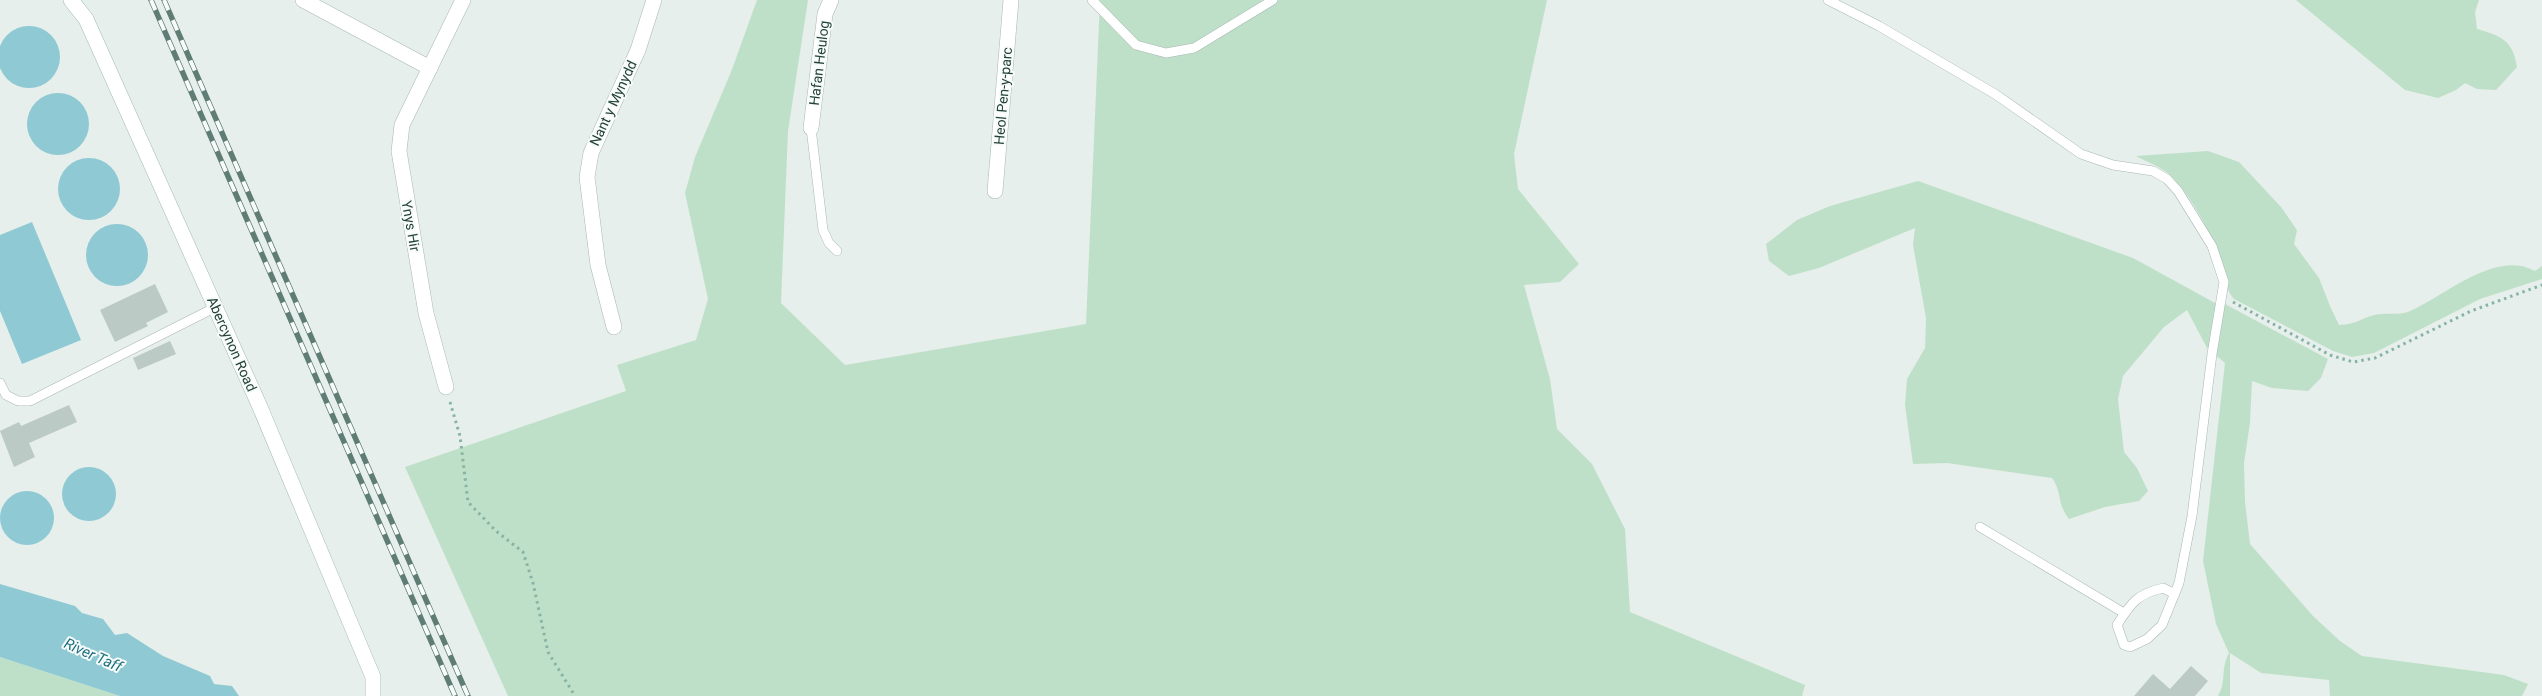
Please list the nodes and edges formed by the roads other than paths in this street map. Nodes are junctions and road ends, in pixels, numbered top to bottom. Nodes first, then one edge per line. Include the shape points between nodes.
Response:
1 (70, 0) edge
2 (303, 0) edge
3 (463, 0) edge
4 (654, 0) edge
5 (831, 0) edge
6 (1010, 0) edge
7 (1092, 0) edge
8 (1273, 0) edge
9 (1828, 0) edge
10 (430, 68) junction
11 (811, 128) joint
12 (996, 191) dead end
13 (837, 251) dead end
14 (216, 307) junction
15 (614, 327) dead end
16 (0, 383) edge
17 (446, 387) road end
18 (1980, 528) dead end
19 (2175, 594) junction
20 (2124, 613) junction
21 (373, 696) edge

1 - 14 street, Abercynon Road via 86,19
2 - 10 street
3 - 10 street, Ynys Hir
4 - 15 street, Nant y Mynydd via 638,50 591,152 587,177 598,265
5 - 11 street, Hafan Heulog via 825,14
6 - 12 street, Heol Pen-y-parc
7 - 8 lane via 1136,45 1166,53 1194,48
9 - 19 lane via 1995,94 2081,154 2113,165 2153,171 2167,179 2212,246 2224,282 2192,516
10 - 17 street, Ynys Hir via 402,124 399,151 426,313
11 - 13 lane via 823,230
14 - 16 lane via 30,402 6,396
14 - 21 street, Abercynon Road via 373,677
18 - 20 lane
19 - 20 lane via 2163,588 2149,591 2132,601
19 - 20 lane via 2162,625 2147,639 2130,647 2124,645 2117,625

